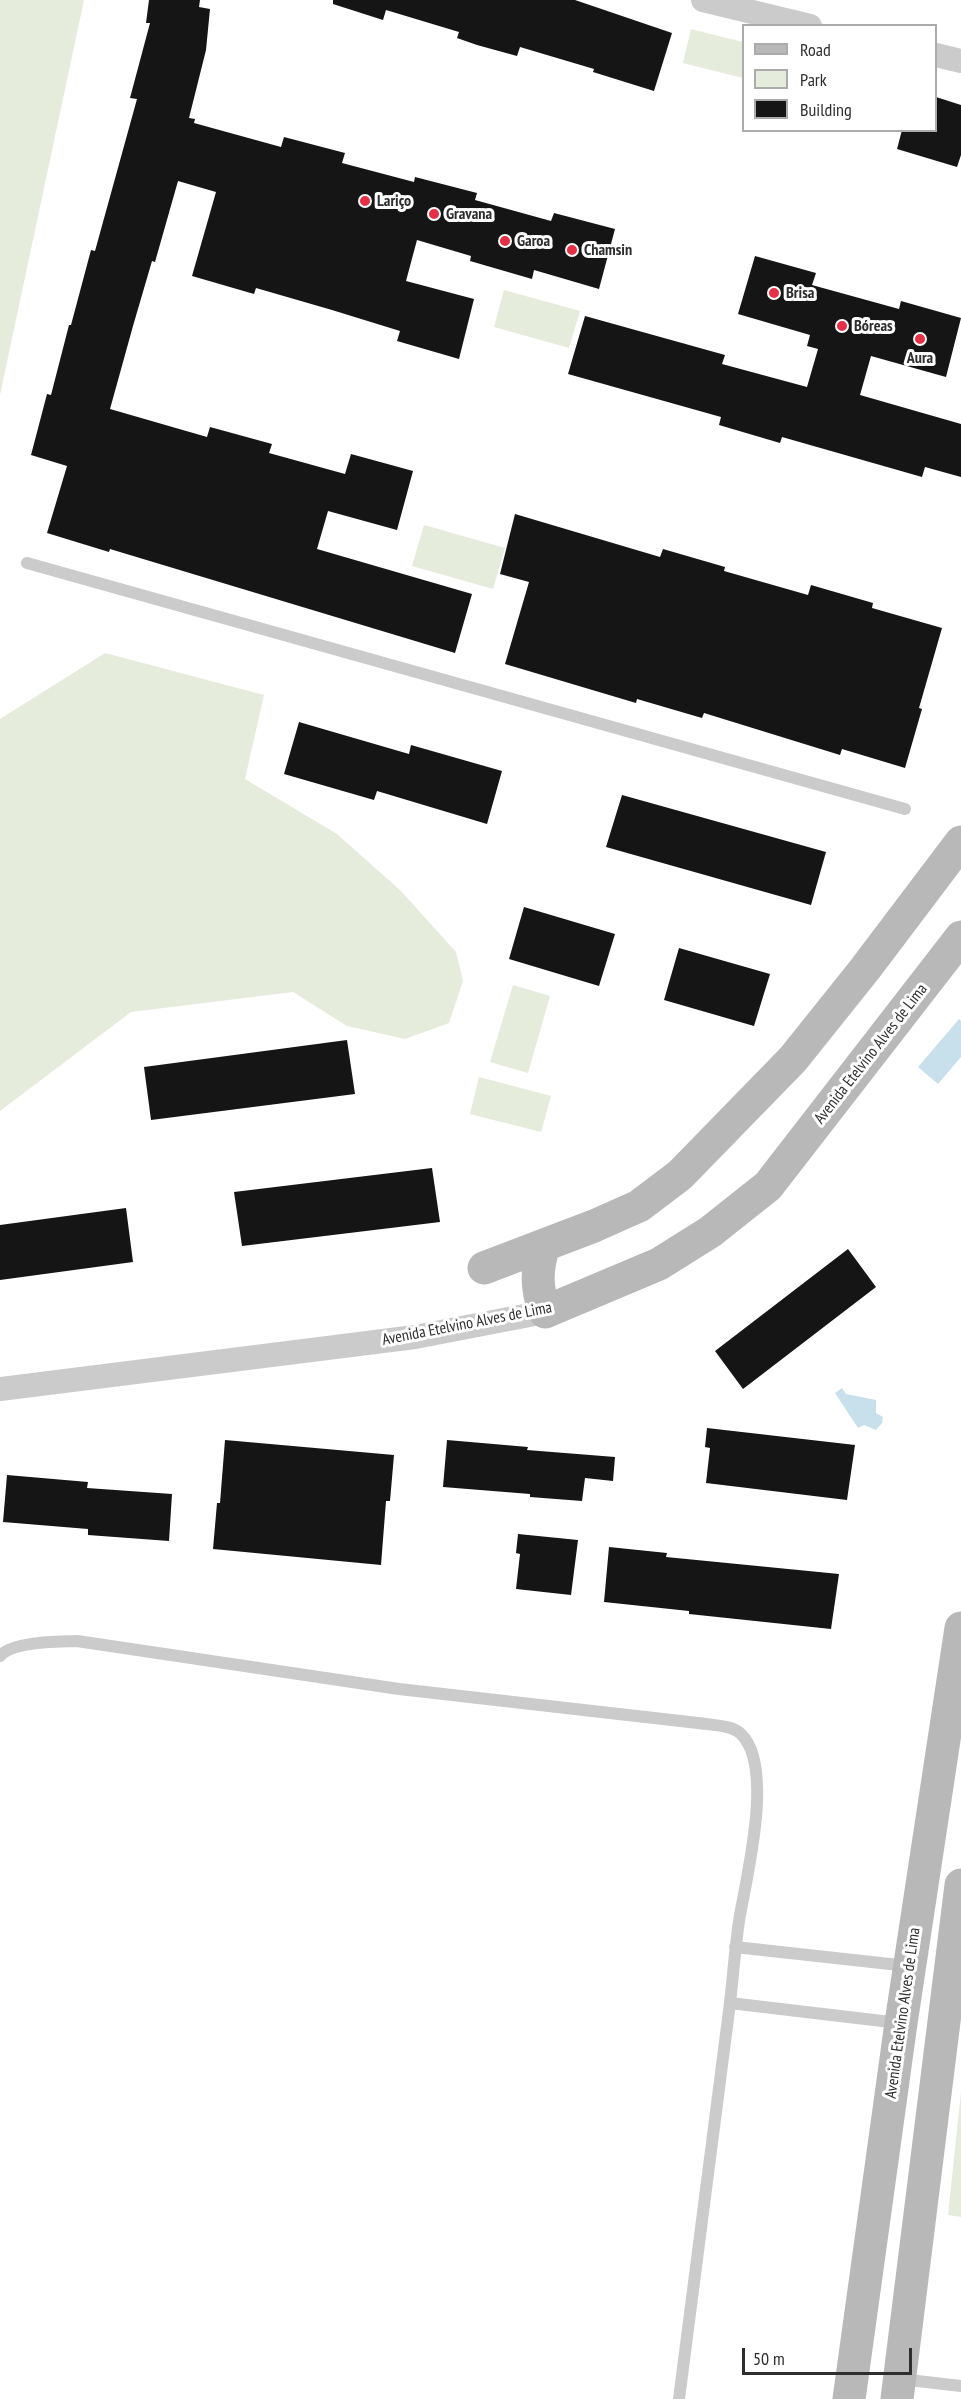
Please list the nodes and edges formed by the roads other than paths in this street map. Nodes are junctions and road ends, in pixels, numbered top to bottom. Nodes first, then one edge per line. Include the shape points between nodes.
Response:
1 (703, 0) edge
2 (802, 24) edge
3 (937, 55) edge
4 (961, 61) edge
5 (27, 563) dead end
6 (905, 808) dead end
7 (961, 842) edge
8 (961, 937) edge
9 (544, 1246) junction
10 (484, 1268) dead end
11 (545, 1311) junction
12 (0, 1389) edge
13 (961, 1628) edge
14 (0, 1656) edge
15 (961, 1886) edge
16 (735, 1947) junction
17 (909, 1966) junction
18 (953, 1999) edge
19 (730, 2003) junction
20 (901, 2023) junction
21 (961, 2386) edge
22 (898, 2389) edge
23 (679, 2399) edge
24 (849, 2399) edge

1 - 2 street
3 - 4 street
5 - 6 lane
7 - 9 street via 793,1059 680,1175 639,1206
8 - 11 street, Avenida Etelvino Alves de Lima via 768,1186 710,1232 659,1264
9 - 10 street
9 - 11 street via 537,1279
11 - 12 street, Avenida Etelvino Alves de Lima via 415,1337
13 - 17 street, Avenida Etelvino Alves de Lima
14 - 16 lane via 32,1644 77,1641 399,1689 726,1727 740,1733 756,1764 757,1815
15 - 18 street
16 - 17 lane
16 - 19 lane
17 - 20 street, Avenida Etelvino Alves de Lima
18 - 22 street
19 - 20 lane
19 - 23 lane
20 - 24 street, Avenida Etelvino Alves de Lima
21 - 22 lane

